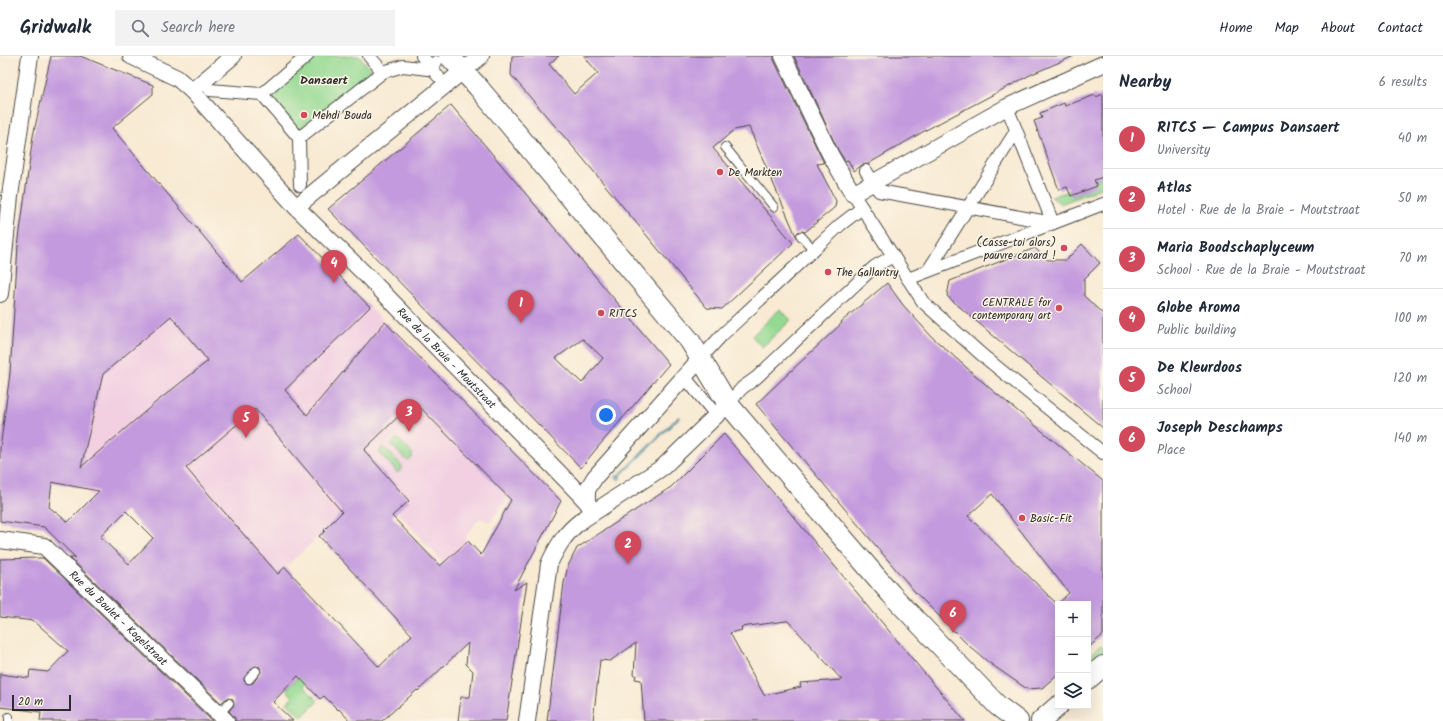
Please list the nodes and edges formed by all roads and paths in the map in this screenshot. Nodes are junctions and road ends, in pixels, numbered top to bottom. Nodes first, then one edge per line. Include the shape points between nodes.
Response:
1 (30, 56) edge
2 (131, 56) edge
3 (233, 56) edge
4 (307, 56) edge
5 (369, 56) edge
6 (422, 56) edge
7 (481, 56) edge
8 (783, 56) edge
9 (438, 61) edge
10 (1103, 64) edge
11 (463, 71) junction
12 (383, 72) junction
13 (438, 76) dead end
14 (210, 90) dead end
15 (192, 91) junction
16 (262, 94) junction
17 (1007, 107) junction
18 (1016, 131) junction
19 (300, 138) junction
20 (725, 147) dead end
21 (870, 176) junction
22 (300, 185) dead end
23 (853, 194) junction
24 (1102, 206) edge
25 (296, 207) junction
26 (774, 207) dead end
27 (968, 207) junction
28 (862, 208) junction
29 (1053, 223) junction
30 (801, 236) dead end
31 (814, 250) junction
32 (893, 256) junction
33 (1, 271) edge
34 (928, 272) junction
35 (908, 279) junction
36 (0, 294) edge
37 (701, 358) junction
38 (687, 380) dead end
39 (720, 407) junction
40 (1103, 453) edge
41 (590, 507) junction
42 (0, 540) edge
43 (1103, 666) edge
44 (256, 672) dead end
45 (1091, 676) edge
46 (250, 679) dead end
47 (1055, 709) edge
48 (225, 713) edge
49 (528, 721) edge
50 (1018, 721) edge
51 (1041, 721) edge

1 - 33 street
2 - 15 street, Rue de la Braie - Moutstraat via 177,78
3 - 15 street
4 - 16 street
5 - 12 street
6 - 9 street
7 - 11 street
8 - 23 street via 830,154
9 - 11 street
9 - 12 street via 428,68 403,66
9 - 13 street
10 - 17 street
11 - 25 street
11 - 37 street via 690,341
12 - 19 street
14 - 16 street
15 - 25 street, Rue de la Braie - Moutstraat
16 - 19 street
17 - 18 street
17 - 21 street
18 - 27 street
18 - 29 street via 1033,161
19 - 22 street
20 - 26 lane
21 - 23 street
21 - 27 street via 879,191
23 - 28 street
24 - 29 street
25 - 41 street, Rue de la Braie - Moutstraat
27 - 29 street
27 - 34 street
28 - 31 street
28 - 32 street
29 - 34 street
30 - 31 lane
31 - 37 street via 722,335
32 - 35 street
32 - 39 street via 874,266 756,378
33 - 36 street
34 - 35 street
35 - 40 street via 923,302 982,355
37 - 39 street
37 - 41 street via 594,477 587,490
38 - 39 street
39 - 41 street via 663,467
39 - 50 street via 891,594 998,706
41 - 49 street via 558,544 549,564
42 - 48 street, Rue du Boulet - Kogelstraat via 44,546
43 - 45 street
44 - 46 lane
47 - 51 street

